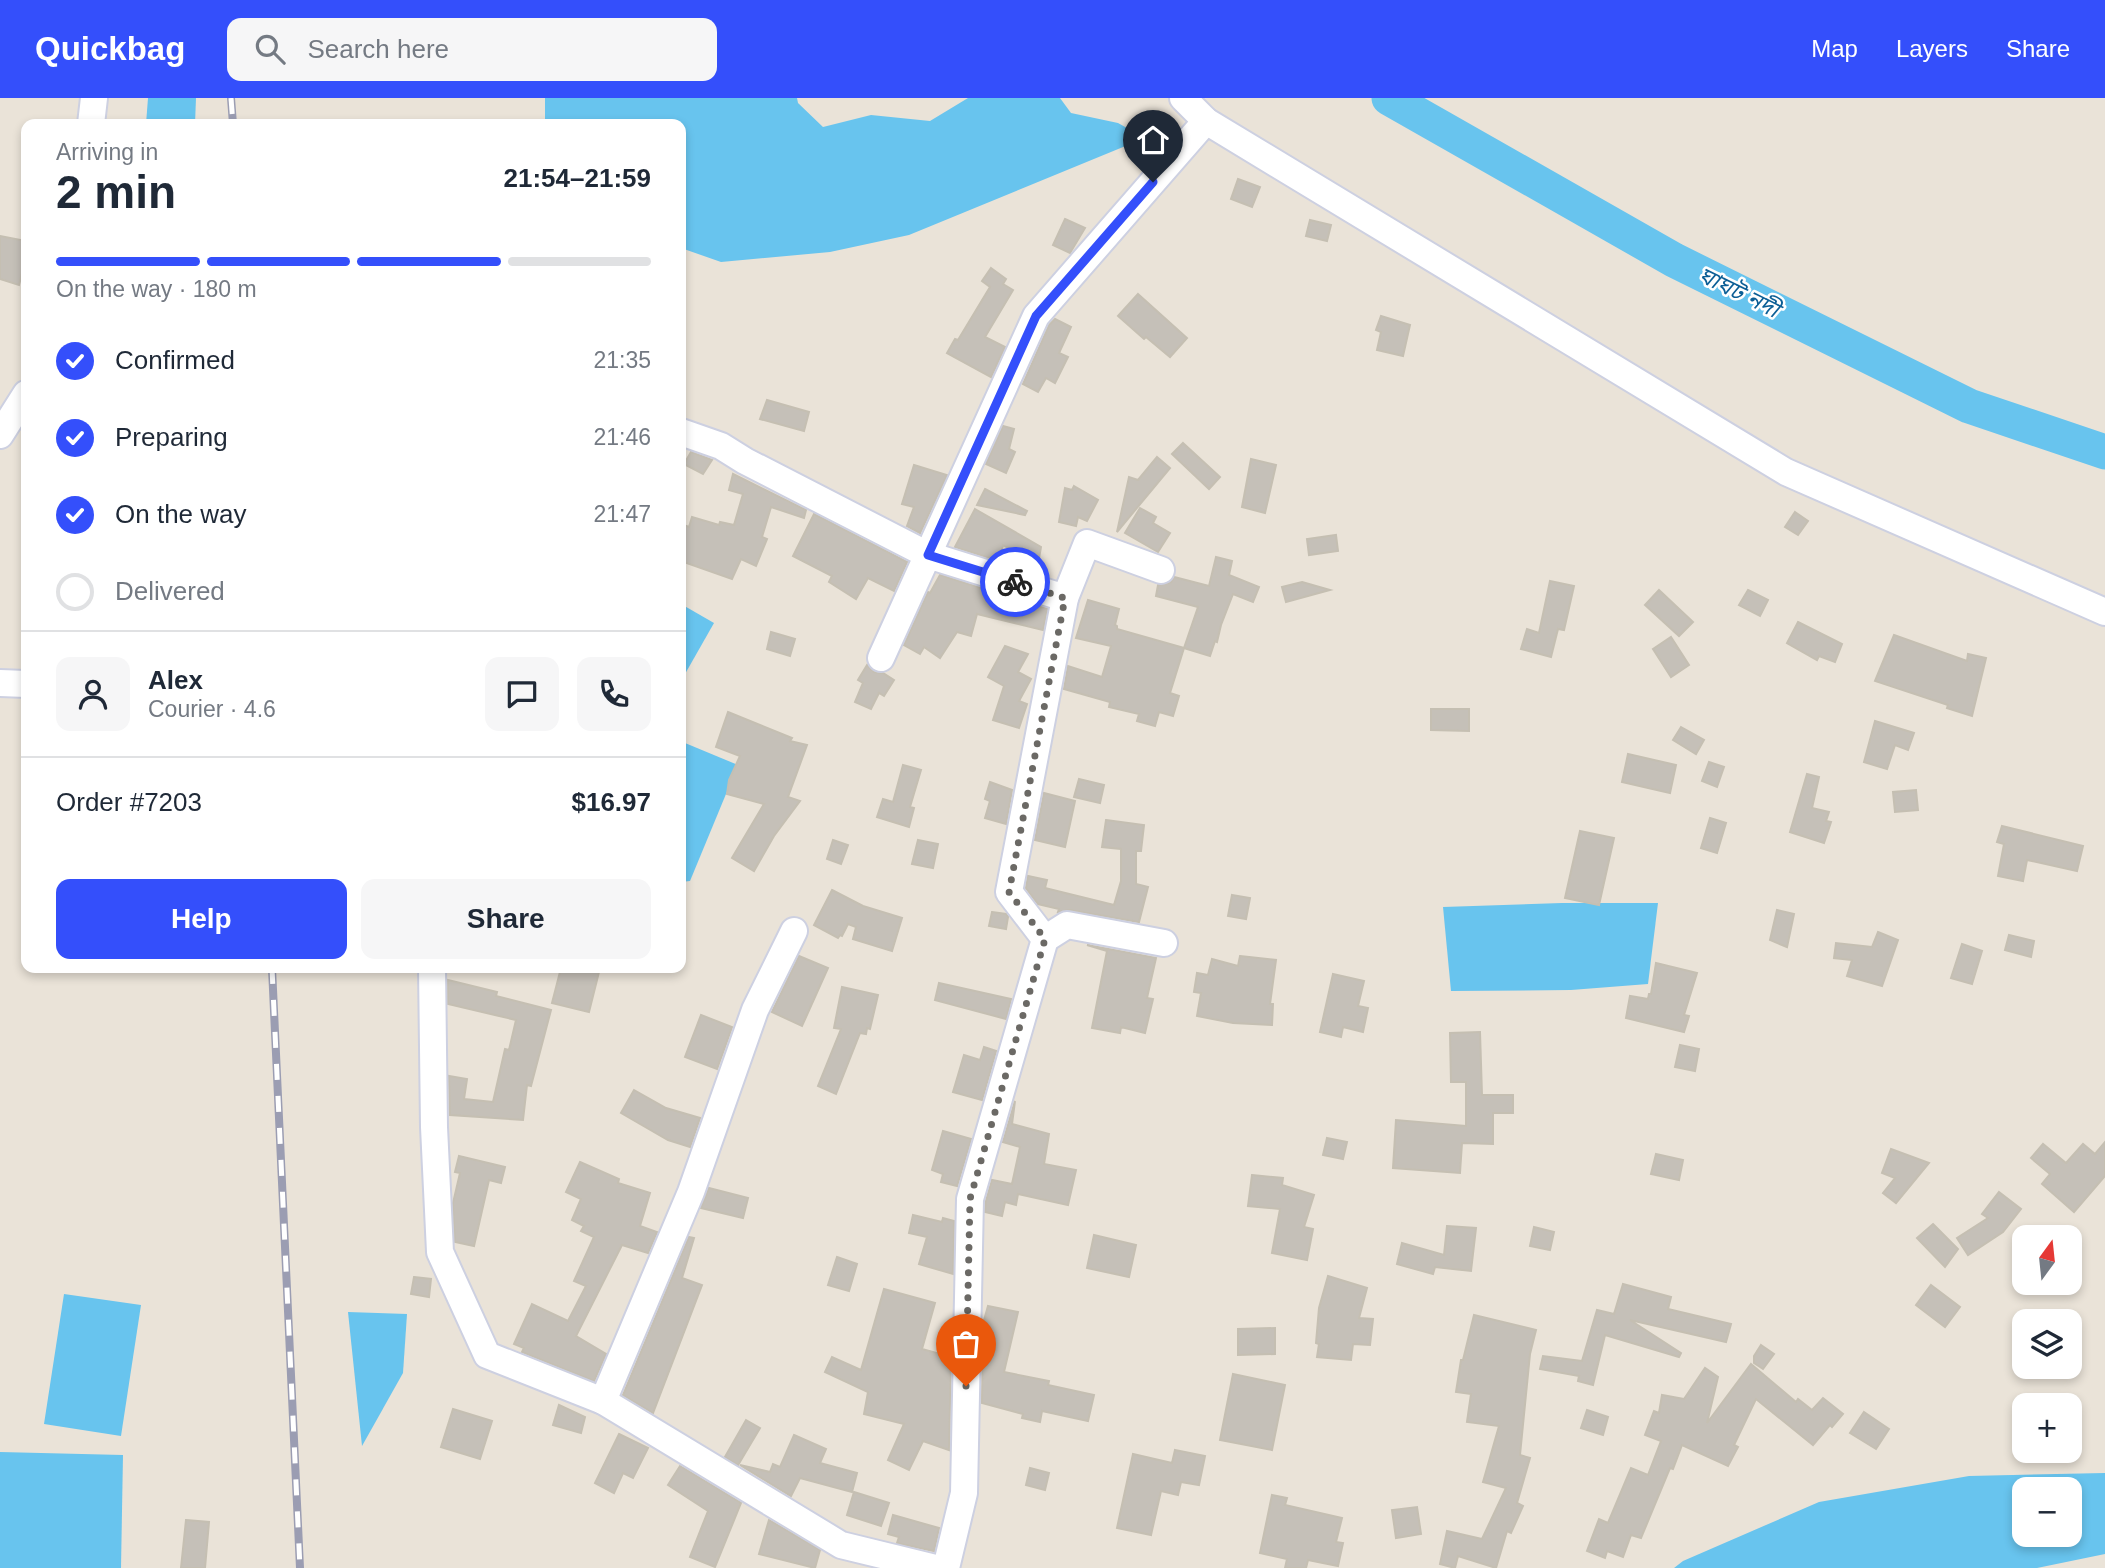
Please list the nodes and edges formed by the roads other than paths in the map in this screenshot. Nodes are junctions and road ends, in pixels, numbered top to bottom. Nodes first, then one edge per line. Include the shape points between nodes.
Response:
1 (94, 98) edge
2 (1183, 98) edge
3 (92, 119) edge
4 (1206, 121) junction
5 (21, 402) edge
6 (686, 434) edge
7 (0, 435) edge
8 (928, 555) junction
9 (1161, 570) dead end
10 (1065, 598) junction
11 (2105, 612) edge
12 (881, 658) dead end
13 (0, 682) edge
14 (21, 684) edge
15 (794, 931) dead end
16 (1045, 939) junction
17 (1164, 943) dead end
18 (432, 973) edge
19 (603, 1401) junction
20 (839, 1557) edge
21 (934, 1568) edge
22 (946, 1568) edge

1 - 3 street
2 - 4 street
4 - 8 street via 1036,316
4 - 11 street via 1786,472
5 - 7 street
6 - 8 street via 721,446
8 - 10 street
8 - 12 street
9 - 10 street via 1087,543
10 - 16 street via 1009,892
13 - 14 street
15 - 19 street via 755,1010 691,1192
16 - 17 street via 1067,925
16 - 22 street via 970,1199 964,1493
18 - 19 street via 440,1252 487,1355
19 - 20 street
20 - 21 street

